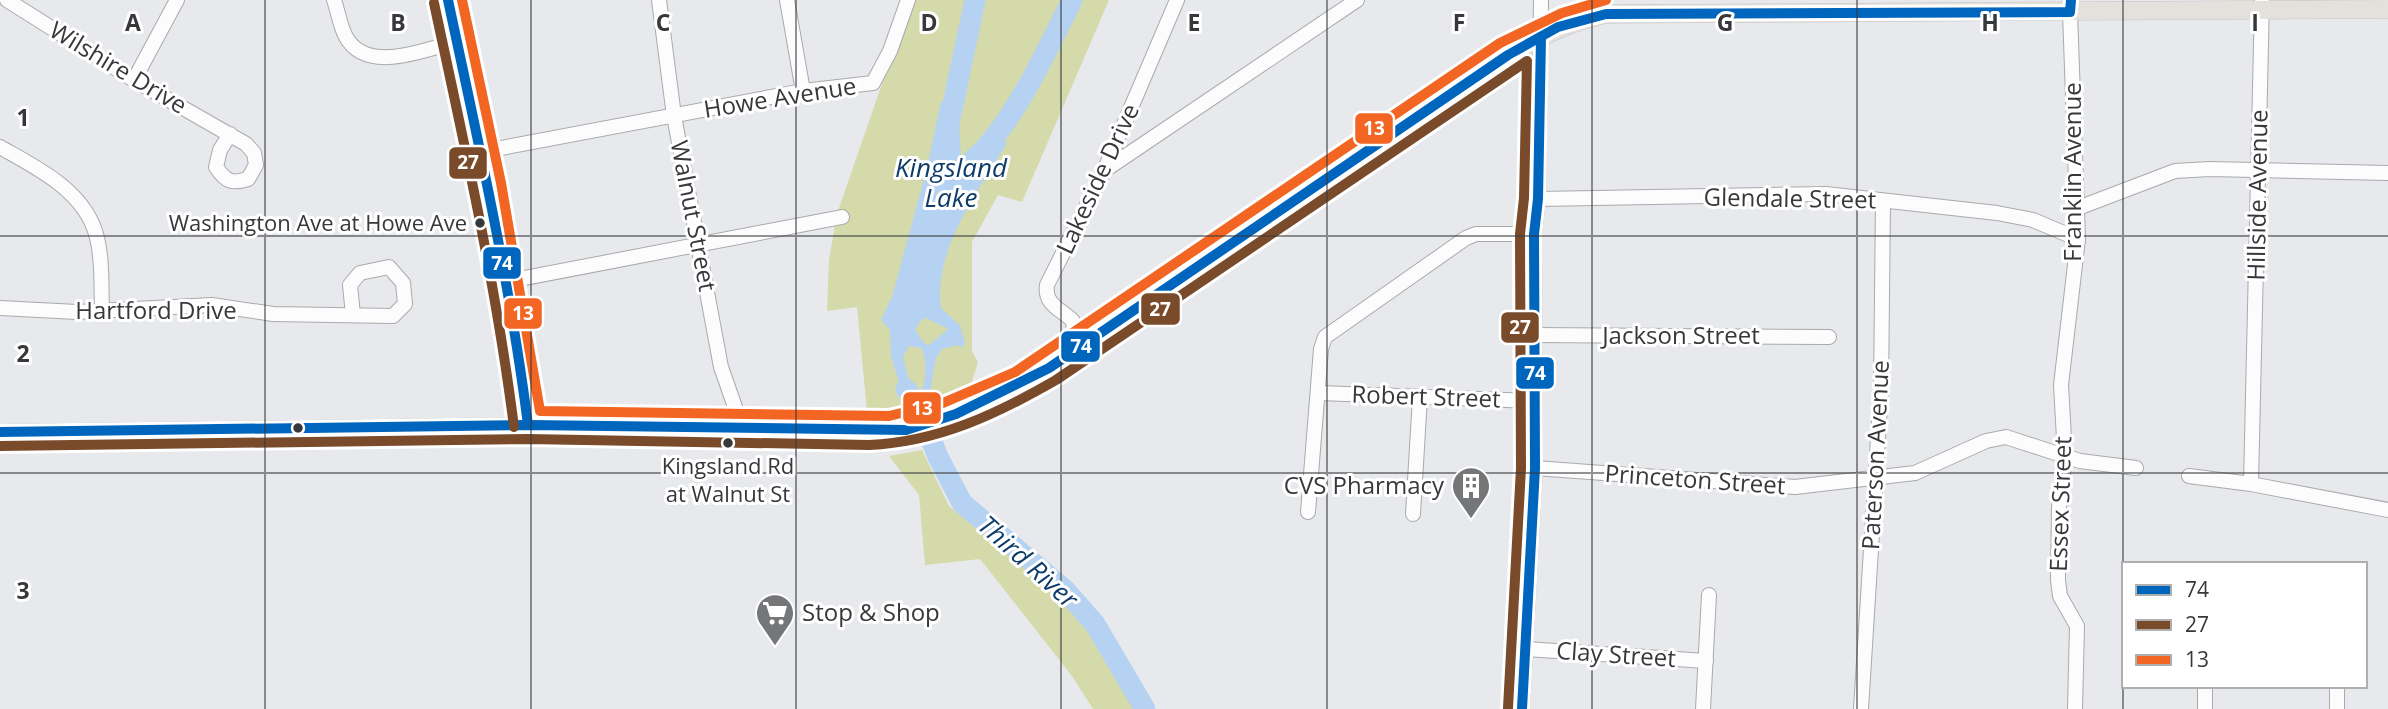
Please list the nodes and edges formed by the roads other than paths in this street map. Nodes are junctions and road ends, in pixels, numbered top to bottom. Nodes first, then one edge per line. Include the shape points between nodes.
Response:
1 (7, 0) edge
2 (177, 0) edge
3 (334, 0) edge
4 (448, 0) edge
5 (659, 0) edge
6 (787, 0) edge
7 (908, 0) edge
8 (1177, 0) edge
9 (1357, 0) edge
10 (1541, 0) edge
11 (2262, 5) edge
12 (1861, 6) edge
13 (2071, 6) edge
14 (2388, 9) edge
15 (1541, 37) junction
16 (458, 41) junction
17 (134, 80) junction
18 (803, 91) junction
19 (674, 116) junction
20 (230, 134) dead end
21 (0, 147) edge
22 (480, 152) junction
23 (2259, 170) junction
24 (1104, 171) junction
25 (2388, 173) edge
26 (1538, 199) junction
27 (1883, 201) junction
28 (2078, 208) junction
29 (842, 217) dead end
30 (1534, 234) junction
31 (2078, 239) junction
32 (698, 243) junction
33 (504, 282) junction
34 (0, 309) edge
35 (102, 310) junction
36 (353, 315) dead end
37 (1533, 335) junction
38 (1829, 337) dead end
39 (1076, 350) junction
40 (2061, 385) joint
41 (1319, 393) junction
42 (1420, 397) junction
43 (1532, 401) junction
44 (528, 425) junction
45 (736, 429) junction
46 (0, 432) edge
47 (2065, 456) junction
48 (1535, 468) junction
49 (2137, 468) dead end
50 (2189, 476) dead end
51 (1877, 479) junction
52 (2251, 484) junction
53 (2388, 510) edge
54 (1308, 512) dead end
55 (1413, 514) dead end
56 (1709, 596) dead end
57 (1526, 649) junction
58 (1706, 661) junction
59 (2205, 688) edge
60 (2337, 688) edge
61 (1522, 709) edge
62 (1703, 709) edge
63 (1860, 709) edge
64 (2075, 709) edge
65 (2205, 709) edge
66 (2337, 709) edge

1 - 17 street, Wilshire Drive
2 - 17 street
3 - 16 street via 346,38 365,55 391,57
4 - 16 main road
5 - 19 street, Walnut Street
6 - 18 street
7 - 18 street, Howe Avenue via 873,83
8 - 24 street, Lakeside Drive
9 - 24 street
10 - 15 street
11 - 13 main road
11 - 14 main road
11 - 23 street, Hillside Avenue
12 - 13 main road
12 - 15 main road via 1606,14
13 - 28 street, Franklin Avenue
15 - 26 street
15 - 39 main road
16 - 22 main road
17 - 20 street, Wilshire Drive
18 - 19 street, Howe Avenue
19 - 22 street, Howe Avenue
19 - 32 street, Walnut Street
21 - 35 street via 80,201 95,229
22 - 33 main road
23 - 25 street
23 - 28 street via 2175,171
23 - 52 street, Hillside Avenue
24 - 39 street, Lakeside Drive via 1046,293 1054,307 1073,321
26 - 27 street, Glendale Street via 1826,194
26 - 30 street
27 - 31 street, Glendale Street via 2033,220
27 - 51 street, Paterson Avenue
28 - 31 street, Franklin Avenue
29 - 32 street
30 - 37 street
30 - 41 street via 1466,238 1332,330 1321,349
31 - 40 street, Franklin Avenue
32 - 33 street
32 - 45 street, Walnut Street via 721,367 734,401
33 - 44 main road
34 - 35 street, Hartford Drive
35 - 36 street, Hartford Drive via 212,305 273,314
37 - 38 street, Jackson Street
37 - 43 street
39 - 45 main road via 1010,390 924,425 882,431
40 - 47 street, Essex Street
41 - 42 street, Robert Street
41 - 54 street
42 - 43 street, Robert Street
42 - 55 street
43 - 48 street
44 - 45 main road
44 - 46 street
47 - 49 street, Princeton Street
47 - 51 street, Princeton Street via 2006,437 1978,444 1936,466
47 - 64 street, Essex Street via 2058,580 2060,596 2077,626
48 - 51 street, Princeton Street via 1761,487
48 - 57 street
50 - 52 street
51 - 63 street, Paterson Avenue
52 - 53 street
56 - 58 street
57 - 58 street, Clay Street
57 - 61 street
58 - 62 street
59 - 65 street
60 - 66 street

